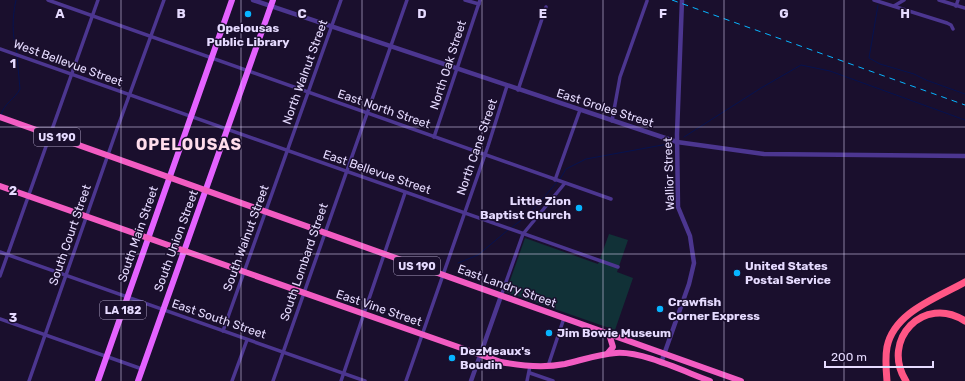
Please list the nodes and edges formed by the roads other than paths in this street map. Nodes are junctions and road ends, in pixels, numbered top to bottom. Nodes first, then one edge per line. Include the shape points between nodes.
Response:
1 (48, 0) edge
2 (98, 0) edge
3 (164, 0) edge
4 (232, 0) edge
5 (253, 0) edge
6 (341, 0) edge
7 (407, 0) edge
8 (465, 0) edge
9 (682, 0) edge
10 (874, 0) edge
11 (904, 0) edge
12 (939, 0) edge
13 (958, 0) edge
14 (647, 1) dead end
15 (480, 2) edge
16 (272, 3) edge
17 (894, 6) junction
18 (956, 6) junction
19 (546, 7) dead end
20 (965, 8) edge
21 (92, 16) junction
22 (332, 27) junction
23 (953, 29) dead end
24 (151, 36) junction
25 (390, 47) junction
26 (0, 49) edge
27 (212, 58) junction
28 (458, 69) junction
29 (248, 71) junction
30 (71, 75) junction
31 (507, 86) junction
32 (518, 90) junction
33 (308, 92) junction
34 (130, 96) junction
35 (580, 110) junction
36 (367, 113) junction
37 (191, 117) junction
38 (2, 118) edge
39 (612, 121) junction
40 (227, 130) junction
41 (50, 135) junction
42 (434, 137) junction
43 (678, 142) junction
44 (287, 151) junction
45 (485, 155) junction
46 (109, 156) junction
47 (965, 156) edge
48 (346, 172) junction
49 (169, 178) junction
50 (557, 180) junction
51 (565, 183) junction
52 (0, 186) edge
53 (206, 190) junction
54 (405, 193) junction
55 (28, 196) junction
56 (610, 199) dead end
57 (266, 212) junction
58 (465, 214) junction
59 (87, 217) junction
60 (325, 233) junction
61 (523, 234) junction
62 (148, 238) junction
63 (184, 251) junction
64 (0, 252) edge
65 (384, 254) junction
66 (7, 255) junction
67 (618, 267) dead end
68 (244, 272) junction
69 (443, 275) junction
70 (0, 276) edge
71 (67, 276) junction
72 (965, 282) edge
73 (304, 293) junction
74 (502, 296) junction
75 (127, 297) junction
76 (163, 310) junction
77 (364, 314) junction
78 (564, 318) junction
79 (0, 319) edge
80 (965, 321) edge
81 (223, 331) junction
82 (609, 334) junction
83 (422, 335) junction
84 (46, 336) junction
85 (247, 340) junction
86 (283, 352) junction
87 (606, 354) junction
88 (665, 354) junction
89 (480, 355) junction
90 (106, 357) junction
91 (661, 364) junction
92 (530, 366) junction
93 (548, 366) junction
94 (886, 366) junction
95 (143, 370) junction
96 (530, 373) junction
97 (344, 374) junction
98 (29, 381) edge
99 (98, 381) edge
100 (138, 381) edge
101 (232, 381) edge
102 (273, 381) edge
103 (341, 381) edge
104 (365, 381) edge
105 (406, 381) edge
106 (472, 381) edge
107 (527, 381) edge
108 (553, 381) edge
109 (710, 381) edge
110 (741, 381) edge
111 (881, 381) edge
112 (887, 381) edge
113 (906, 381) edge

1 - 21 street, East North Street
2 - 21 street
3 - 24 street, South Court Street
4 - 27 main road, LA 182
5 - 16 street, East Grolee Street
6 - 22 street, North Walnut Street
7 - 25 street, South Lombard Street
8 - 15 street
9 - 43 street, Wallior Street
10 - 17 street
11 - 17 street
12 - 18 street
13 - 18 street
14 - 39 street via 620,76
15 - 28 street, North Oak Street
16 - 22 street, East Grolee Street
16 - 29 main road, LA 182
17 - 23 street via 947,23
18 - 20 street
19 - 32 street
21 - 24 street, East North Street
21 - 30 street
22 - 25 street, East Grolee Street
22 - 33 street, North Walnut Street
24 - 27 street, East North Street
24 - 34 street, South Court Street
25 - 28 street, East Grolee Street
25 - 36 street, South Lombard Street
26 - 30 street, West Bellevue Street
27 - 29 street, East North Street
27 - 37 main road, LA 182
28 - 31 street, East Grolee Street
28 - 42 street, North Oak Street
29 - 33 street, East North Street
29 - 40 main road, LA 182
30 - 34 street, West Bellevue Street
30 - 41 street
31 - 32 street, East Grolee Street
31 - 45 street, North Cane Street
32 - 35 street, East Grolee Street
33 - 36 street, East North Street
33 - 44 street, North Walnut Street
34 - 37 street, East Bellevue Street
34 - 46 street, South Court Street
35 - 39 street, East Grolee Street
35 - 50 street
36 - 42 street, East North Street
36 - 48 street, South Lombard Street
37 - 40 street, East Bellevue Street
37 - 49 main road, South Main Street / LA 182
38 - 41 highway, US 190
39 - 43 street, East Grolee Street
40 - 44 street, East Bellevue Street
40 - 53 main road, South Union Street / LA 182
41 - 46 highway, US 190
41 - 55 street
42 - 45 street, East North Street
43 - 47 street, East Grolee Street via 764,154
43 - 88 street, Wallior Street via 678,207 690,236 694,263
44 - 48 street, East Bellevue Street
44 - 57 street, South Walnut Street
45 - 50 street, East North Street
45 - 58 street, North Cane Street
46 - 49 highway, East Landry Street / US 190
46 - 59 street, South Court Street
48 - 54 street, East Bellevue Street
48 - 60 street, South Lombard Street
49 - 53 highway, East Landry Street / US 190
49 - 62 main road, South Main Street / LA 182
50 - 51 street, East North Street
51 - 56 street, East North Street
51 - 61 street
52 - 55 highway, East Vine Street
53 - 57 highway, East Landry Street / US 190
53 - 63 main road, South Union Street / LA 182
54 - 58 street, East Bellevue Street
54 - 65 street
55 - 59 highway, East Vine Street
55 - 66 street
57 - 60 highway, East Landry Street / US 190
57 - 68 street, South Walnut Street
58 - 61 street, East Bellevue Street
58 - 69 street, North Cane Street
59 - 62 highway, East Vine Street
59 - 71 street, South Court Street
60 - 65 highway, East Landry Street / US 190
60 - 73 street, South Lombard Street
61 - 67 street, East Bellevue Street
61 - 74 street
62 - 63 highway, East Vine Street
62 - 75 main road, South Main Street / LA 182
63 - 68 highway, East Vine Street
63 - 76 main road, South Union Street / LA 182
64 - 66 street, East South Street
65 - 69 highway, East Landry Street / US 190
65 - 77 street
66 - 70 street
66 - 71 street, East South Street
68 - 73 highway, East Vine Street
68 - 81 street, South Walnut Street
69 - 74 highway, East Landry Street / US 190
69 - 83 street, North Cane Street
71 - 75 street, East South Street
71 - 84 street, South Court Street
72 - 94 highway via 905,316 891,336 887,347
73 - 77 highway, East Vine Street
73 - 86 street, South Lombard Street
74 - 78 highway, East Landry Street / US 190
74 - 89 street
75 - 76 street, East South Street
75 - 90 main road, South Main Street / LA 182
76 - 81 street, East South Street
76 - 95 main road, South Union Street / LA 182
77 - 83 highway, East Vine Street
77 - 97 street
78 - 82 highway, East Landry Street / US 190
78 - 93 street
79 - 84 street
80 - 113 highway via 950,314 939,313 917,320 908,327 902,336 898,352 899,365
81 - 85 street, East South Street
82 - 87 highway via 613,347
82 - 88 highway, East Landry Street / US 190
83 - 89 highway, East Vine Street
83 - 105 street, North Cane Street
84 - 90 street
84 - 98 street, South Court Street
85 - 86 street, East South Street
85 - 101 street
86 - 97 street, East South Street
86 - 102 street, South Lombard Street
87 - 91 highway, East Vine Street via 632,354
87 - 93 highway, East Vine Street
88 - 91 street, Wallior Street
88 - 110 highway, East Landry Street / US 190
89 - 92 highway, East Vine Street via 510,364
89 - 106 street
90 - 95 street
90 - 99 main road, South Main Street / LA 182
91 - 109 highway, East Vine Street
92 - 93 highway, East Vine Street
92 - 96 street
94 - 111 highway
94 - 112 highway
95 - 100 main road, South Union Street / LA 182
96 - 107 street
96 - 108 street
97 - 103 street
97 - 104 street, East South Street

